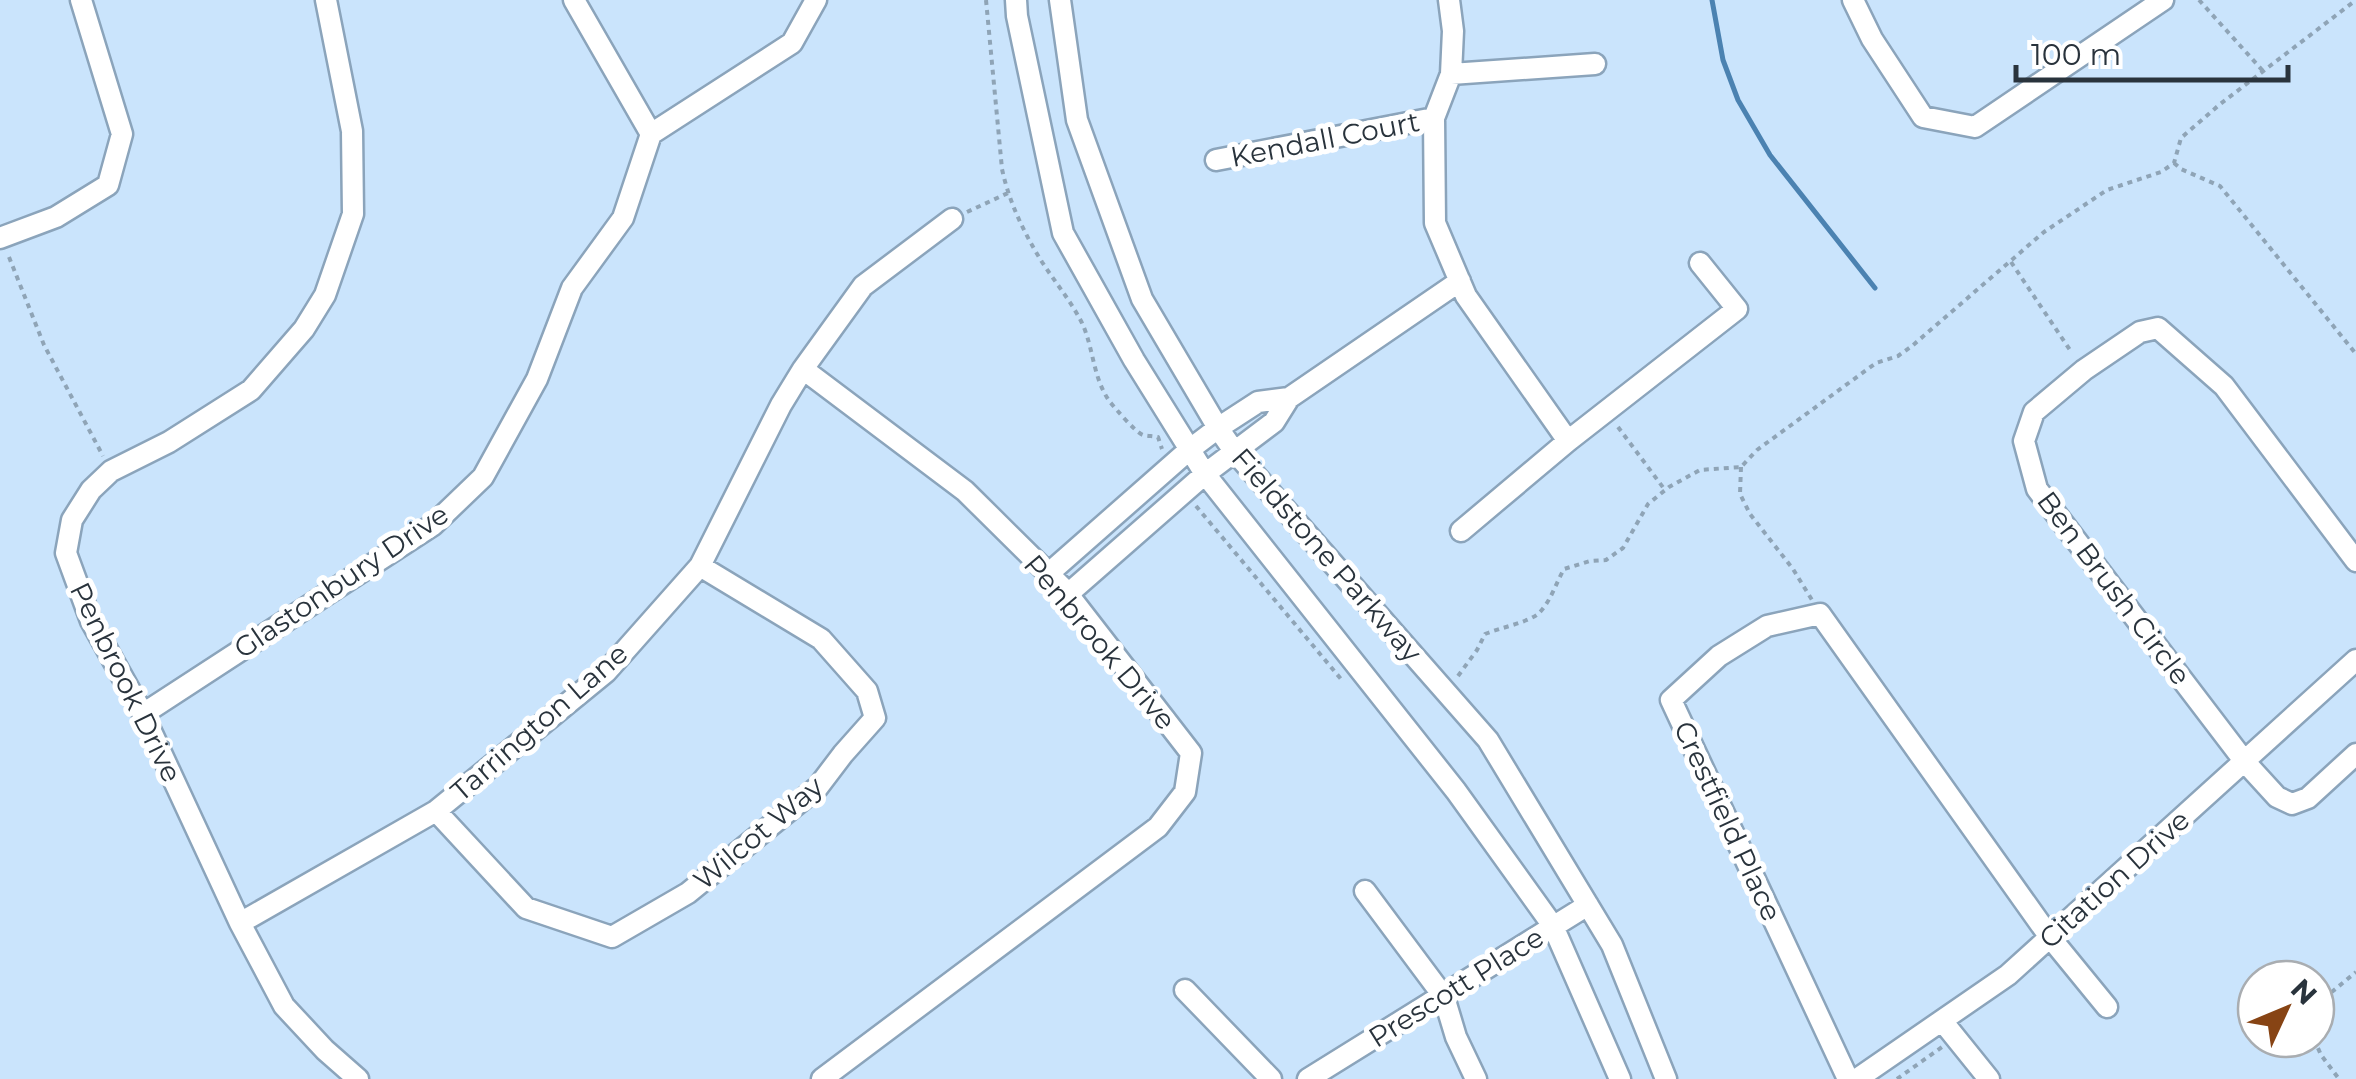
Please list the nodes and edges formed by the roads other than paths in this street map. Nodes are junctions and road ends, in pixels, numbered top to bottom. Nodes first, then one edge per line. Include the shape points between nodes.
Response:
1 (80, 0) edge
2 (326, 0) edge
3 (574, 0) edge
4 (816, 0) edge
5 (1016, 0) edge
6 (1060, 0) edge
7 (1449, 0) edge
8 (1854, 0) edge
9 (2163, 0) edge
10 (1595, 64) dead end
11 (1451, 74) junction
12 (1434, 118) junction
13 (651, 134) junction
14 (1216, 160) dead end
15 (952, 220) road end
16 (1, 238) edge
17 (1700, 263) dead end
18 (1460, 282) junction
19 (803, 368) junction
20 (1289, 398) junction
21 (1218, 428) junction
22 (1568, 441) junction
23 (1189, 450) junction
24 (1234, 451) junction
25 (1205, 474) junction
26 (1462, 530) dead end
27 (2356, 561) edge
28 (700, 566) junction
29 (1048, 574) junction
30 (1068, 594) junction
31 (2356, 660) edge
32 (143, 714) junction
33 (2356, 754) edge
34 (2245, 762) junction
35 (436, 811) junction
36 (1365, 891) dead end
37 (1588, 906) junction
38 (240, 923) junction
39 (1552, 926) junction
40 (2049, 936) junction
41 (1185, 990) dead end
42 (1444, 996) junction
43 (2107, 1007) dead end
44 (1949, 1029) junction
45 (358, 1079) edge
46 (822, 1079) edge
47 (1271, 1079) edge
48 (1308, 1079) edge
49 (1476, 1079) edge
50 (1620, 1079) edge
51 (1666, 1079) edge
52 (1848, 1079) edge
53 (1858, 1079) edge
54 (1989, 1079) edge

1 - 16 street via 122,134 108,185 56,217
2 - 32 street, Penbrook Drive via 352,131 353,214 325,295 251,390 111,471 72,520 66,554 91,621
3 - 13 street
4 - 13 street via 792,43
5 - 23 street, Fieldstone Parkway via 1063,233
6 - 21 street, Fieldstone Parkway via 1076,120 1142,299
7 - 11 street
8 - 9 street via 1923,117 1976,127
10 - 11 street
11 - 12 street
12 - 14 street, Kendall Court
12 - 18 street via 1435,223
13 - 32 street, Glastonbury Drive via 623,218 572,288 536,379 483,477 433,525
15 - 19 street, Tarrington Lane via 863,286
17 - 22 street via 1737,308
18 - 20 street
18 - 22 street
19 - 28 street, Tarrington Lane
19 - 29 street, Penbrook Drive via 965,492
20 - 21 street via 1258,402
20 - 24 street via 1274,422
21 - 23 street
21 - 24 street, Fieldstone Parkway
22 - 26 street
23 - 25 street, Fieldstone Parkway
23 - 29 street
24 - 25 street
24 - 37 street, Fieldstone Parkway via 1488,740
25 - 30 street
25 - 39 street, Fieldstone Parkway via 1456,791
27 - 34 street, Ben Brush Circle via 2224,386 2158,328 2140,332 2034,412 2024,441 2037,489
28 - 35 street, Tarrington Lane via 606,672
28 - 35 street, Wilcot Way via 820,640 867,690 876,718 818,788 688,893 612,937 526,908
29 - 30 street, Penbrook Drive
30 - 46 street, Penbrook Drive via 1191,753 1185,792 1158,827
31 - 34 street, Citation Drive
32 - 38 street, Penbrook Drive
33 - 34 street, Ben Brush Circle via 2308,798 2292,804
34 - 40 street, Citation Drive
35 - 38 street, Tarrington Lane
36 - 42 street
37 - 39 street, Prescott Place
37 - 51 street, Fieldstone Parkway via 1612,945
38 - 45 street, Penbrook Drive via 284,1006
39 - 42 street, Prescott Place
39 - 50 street, Fieldstone Parkway
40 - 43 street
40 - 44 street, Citation Drive
40 - 52 street, Crestfield Place via 1820,614 1767,626 1719,656 1672,700
41 - 47 street
42 - 48 street, Prescott Place
42 - 49 street
44 - 53 street, Citation Drive
44 - 54 street

